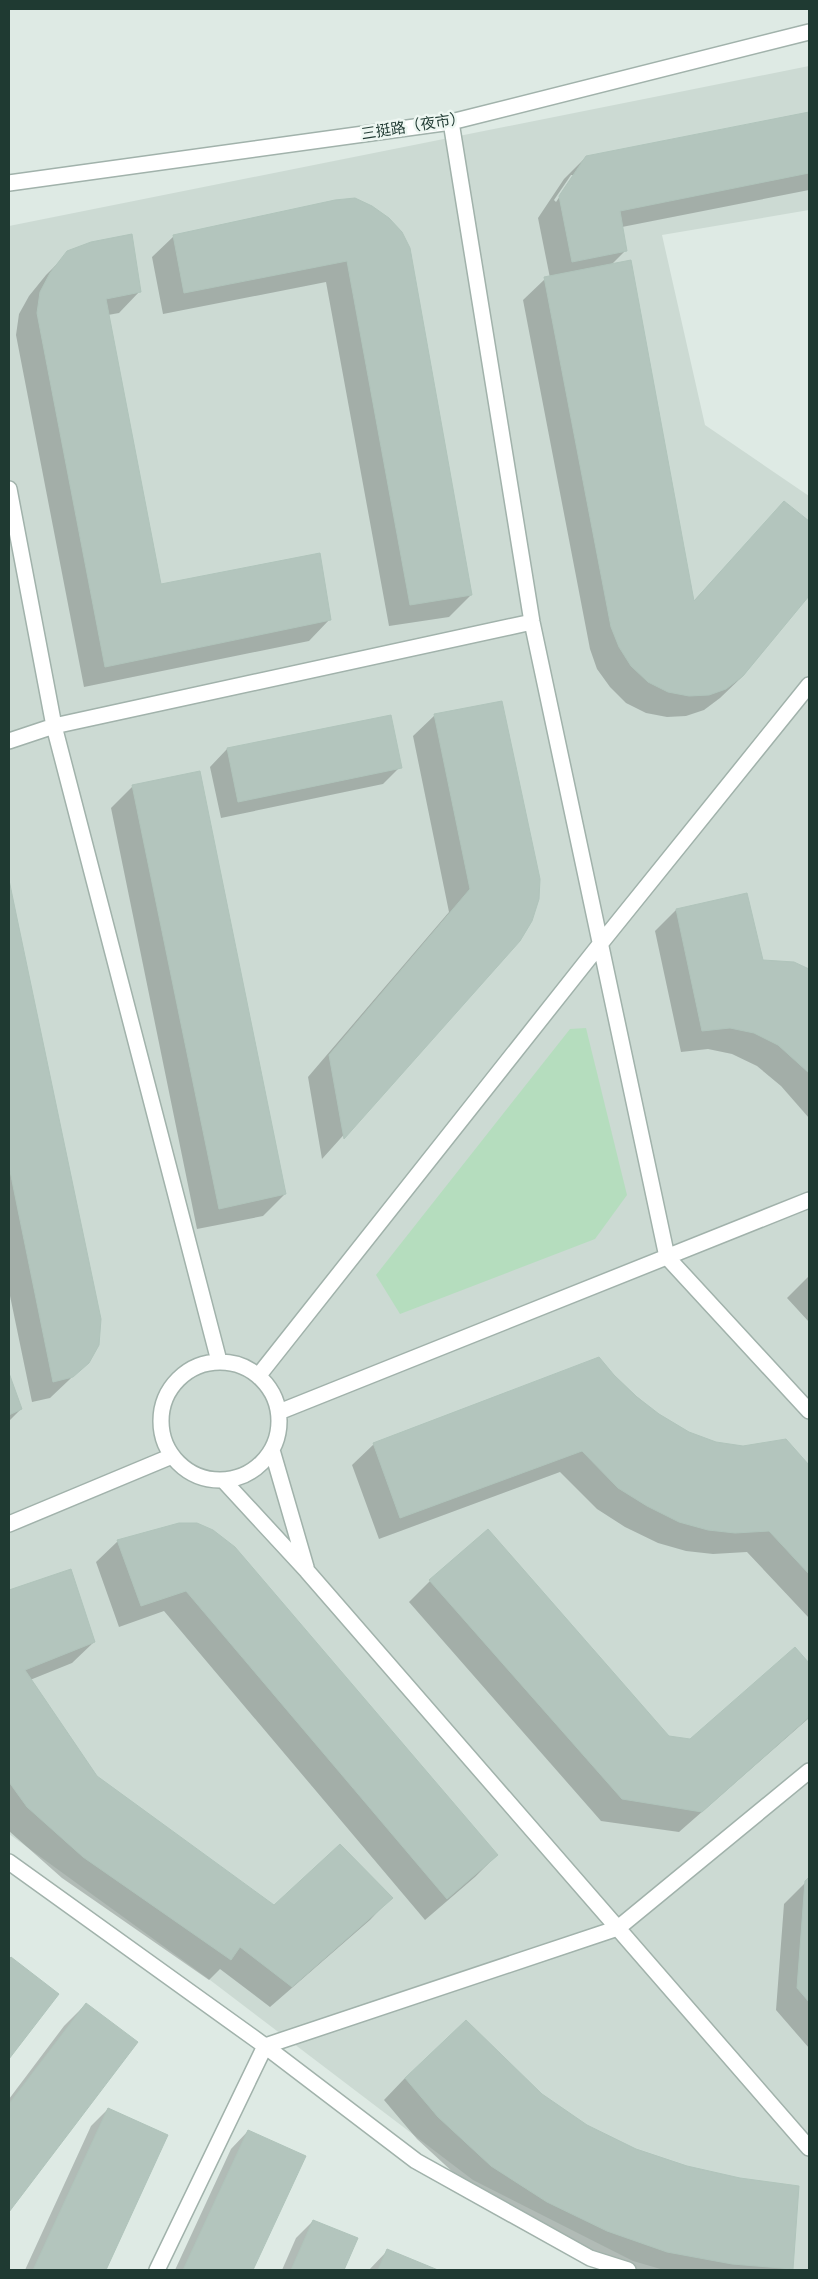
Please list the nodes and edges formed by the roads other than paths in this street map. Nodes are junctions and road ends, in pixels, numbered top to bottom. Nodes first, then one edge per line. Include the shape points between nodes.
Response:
1 (809, 32) edge
2 (451, 122) junction
3 (9, 183) edge
4 (9, 489) edge
5 (532, 622) junction
6 (809, 685) edge
7 (54, 726) junction
8 (9, 741) edge
9 (601, 943) junction
10 (809, 1200) edge
11 (667, 1257) junction
12 (219, 1361) junction
13 (259, 1375) junction
14 (809, 1411) edge
15 (279, 1412) junction
16 (272, 1450) junction
17 (172, 1456) junction
18 (223, 1480) junction
19 (9, 1524) edge
20 (307, 1571) junction
21 (809, 1771) edge
22 (9, 1862) edge
23 (618, 1928) junction
24 (265, 2046) junction
25 (809, 2148) edge
26 (157, 2270) edge
27 (628, 2270) edge

1 - 2 street, 三挺路（夜市）
2 - 3 street, 三挺路（夜市）
2 - 5 street
4 - 7 street
5 - 7 street
5 - 9 street
6 - 9 street
7 - 8 street
7 - 12 street
9 - 11 street
9 - 13 street
10 - 11 street
11 - 14 street
11 - 15 street
12 - 13 street via 233,1362
12 - 17 street via 200,1364 184,1373 164,1403 161,1422 164,1440
13 - 15 street via 276,1398
15 - 16 street via 278,1432
16 - 18 street via 259,1465 242,1476
16 - 20 street
17 - 18 street via 186,1470 204,1478
17 - 19 street
18 - 20 street
20 - 23 street
21 - 23 street
22 - 24 street
23 - 24 street
23 - 25 street
24 - 26 street
24 - 27 street via 416,2161 590,2258

